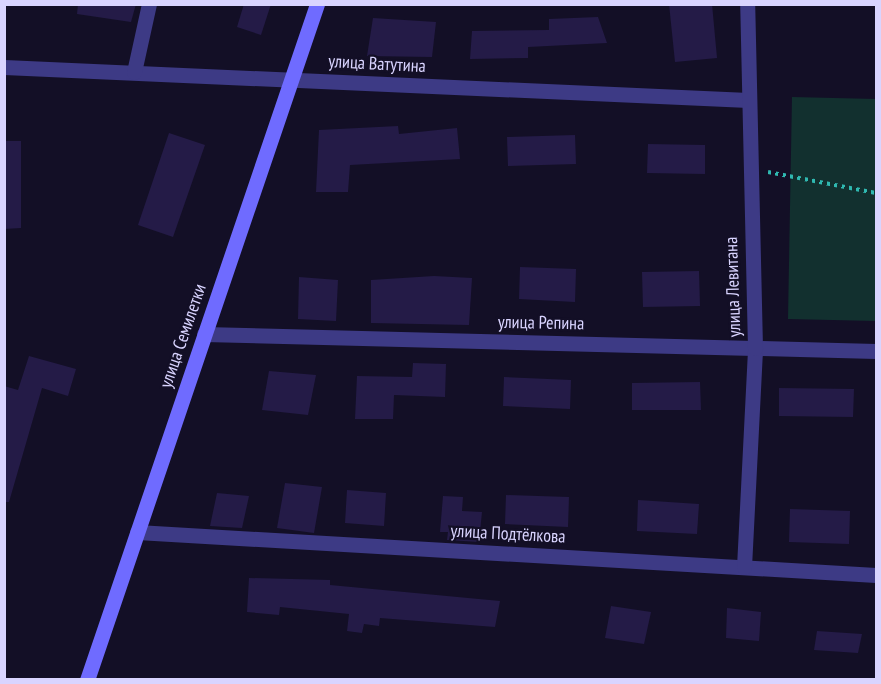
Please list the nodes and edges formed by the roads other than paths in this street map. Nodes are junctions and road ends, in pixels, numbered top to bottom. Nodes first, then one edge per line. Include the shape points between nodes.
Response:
1 (149, 4) edge
2 (317, 4) edge
3 (747, 4) edge
4 (4, 67) edge
5 (134, 72) junction
6 (291, 80) junction
7 (748, 100) junction
8 (204, 334) junction
9 (754, 348) junction
10 (876, 351) edge
11 (137, 532) junction
12 (744, 567) junction
13 (876, 575) edge
14 (87, 680) edge

1 - 5 street
2 - 6 street, улица Семилетки
3 - 7 street, улица Левитана
4 - 5 street, улица Ватутина
5 - 6 street, улица Ватутина
6 - 7 street, улица Ватутина
6 - 8 street, улица Семилетки
7 - 9 street, улица Левитана
8 - 9 street, улица Репина
8 - 11 street, улица Семилетки
9 - 10 street, улица Репина
9 - 12 street, улица Левитана
11 - 12 street, улица Подтёлкова
11 - 14 street, улица Семилетки
12 - 13 street, улица Подтёлкова

